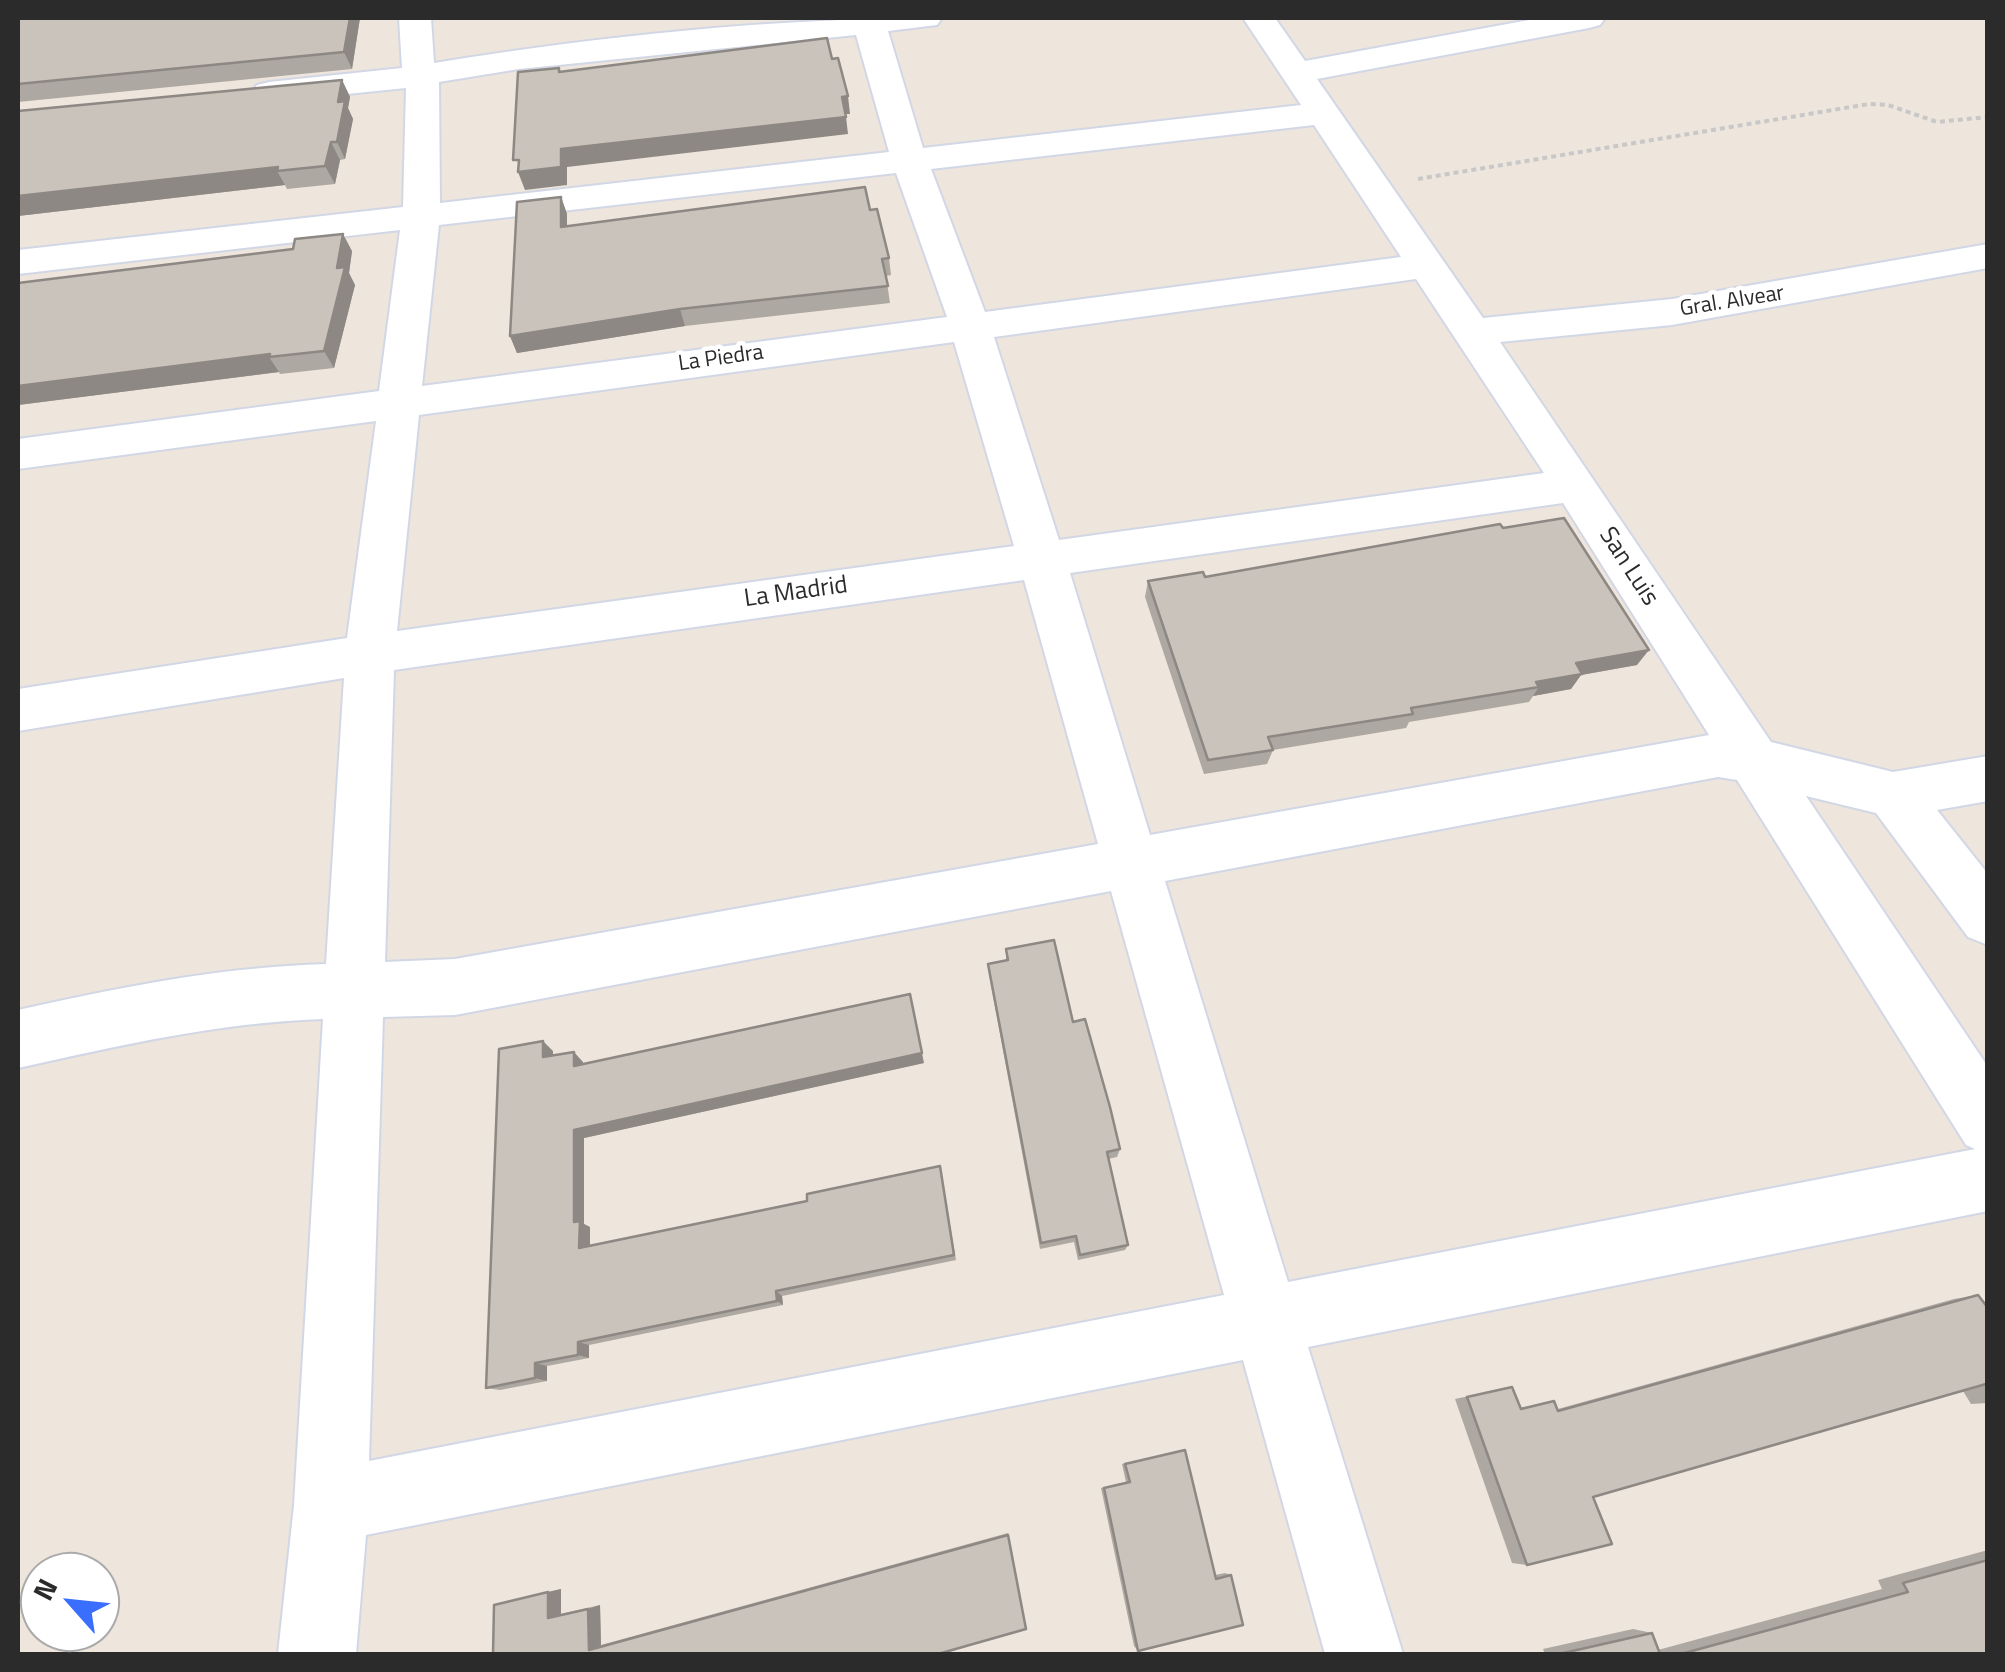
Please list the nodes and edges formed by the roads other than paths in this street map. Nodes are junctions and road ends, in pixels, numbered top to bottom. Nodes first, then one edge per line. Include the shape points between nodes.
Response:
1 (414, 18) edge
2 (1259, 18) edge
3 (1589, 18) edge
4 (891, 19) edge
5 (1523, 23) edge
6 (1296, 72) junction
7 (422, 75) junction
8 (246, 94) edge
9 (1326, 113) junction
10 (910, 159) junction
11 (421, 216) junction
12 (1988, 256) edge
13 (18, 262) edge
14 (1425, 266) junction
15 (970, 326) junction
16 (1474, 332) junction
17 (401, 402) junction
18 (18, 454) edge
19 (1575, 486) junction
20 (1042, 558) junction
21 (370, 654) junction
22 (18, 710) edge
23 (1753, 760) junction
24 (1988, 778) edge
25 (1893, 795) junction
26 (1130, 862) junction
27 (1988, 919) edge
28 (356, 991) junction
29 (18, 1039) edge
30 (1988, 1124) edge
31 (1988, 1178) edge
32 (1264, 1320) junction
33 (331, 1504) junction
34 (317, 1654) edge
35 (1364, 1654) edge

1 - 7 street
2 - 6 street, San Luis
3 - 5 street
4 - 7 street
4 - 10 street via 872,39
5 - 6 street
6 - 9 street, San Luis
7 - 8 street
7 - 11 street
9 - 10 street
9 - 14 street, San Luis
10 - 11 street
10 - 15 street
11 - 13 street
11 - 17 street
12 - 16 street, Gral. Alvear via 1688,310
14 - 15 street, La Piedra
14 - 16 street, San Luis
15 - 17 street, La Piedra
15 - 20 street
16 - 19 street, San Luis
17 - 18 street, La Piedra
17 - 21 street
19 - 20 street, La Madrid
19 - 23 street, San Luis
20 - 21 street, La Madrid
20 - 26 street
21 - 22 street, La Madrid
21 - 28 street
23 - 25 street
23 - 26 street via 1718,755
23 - 30 street, San Luis
24 - 25 street
25 - 27 street
26 - 28 street via 454,987
26 - 32 street
28 - 29 street via 199,1001
28 - 33 street
31 - 32 street
32 - 33 street
32 - 35 street
33 - 34 street

